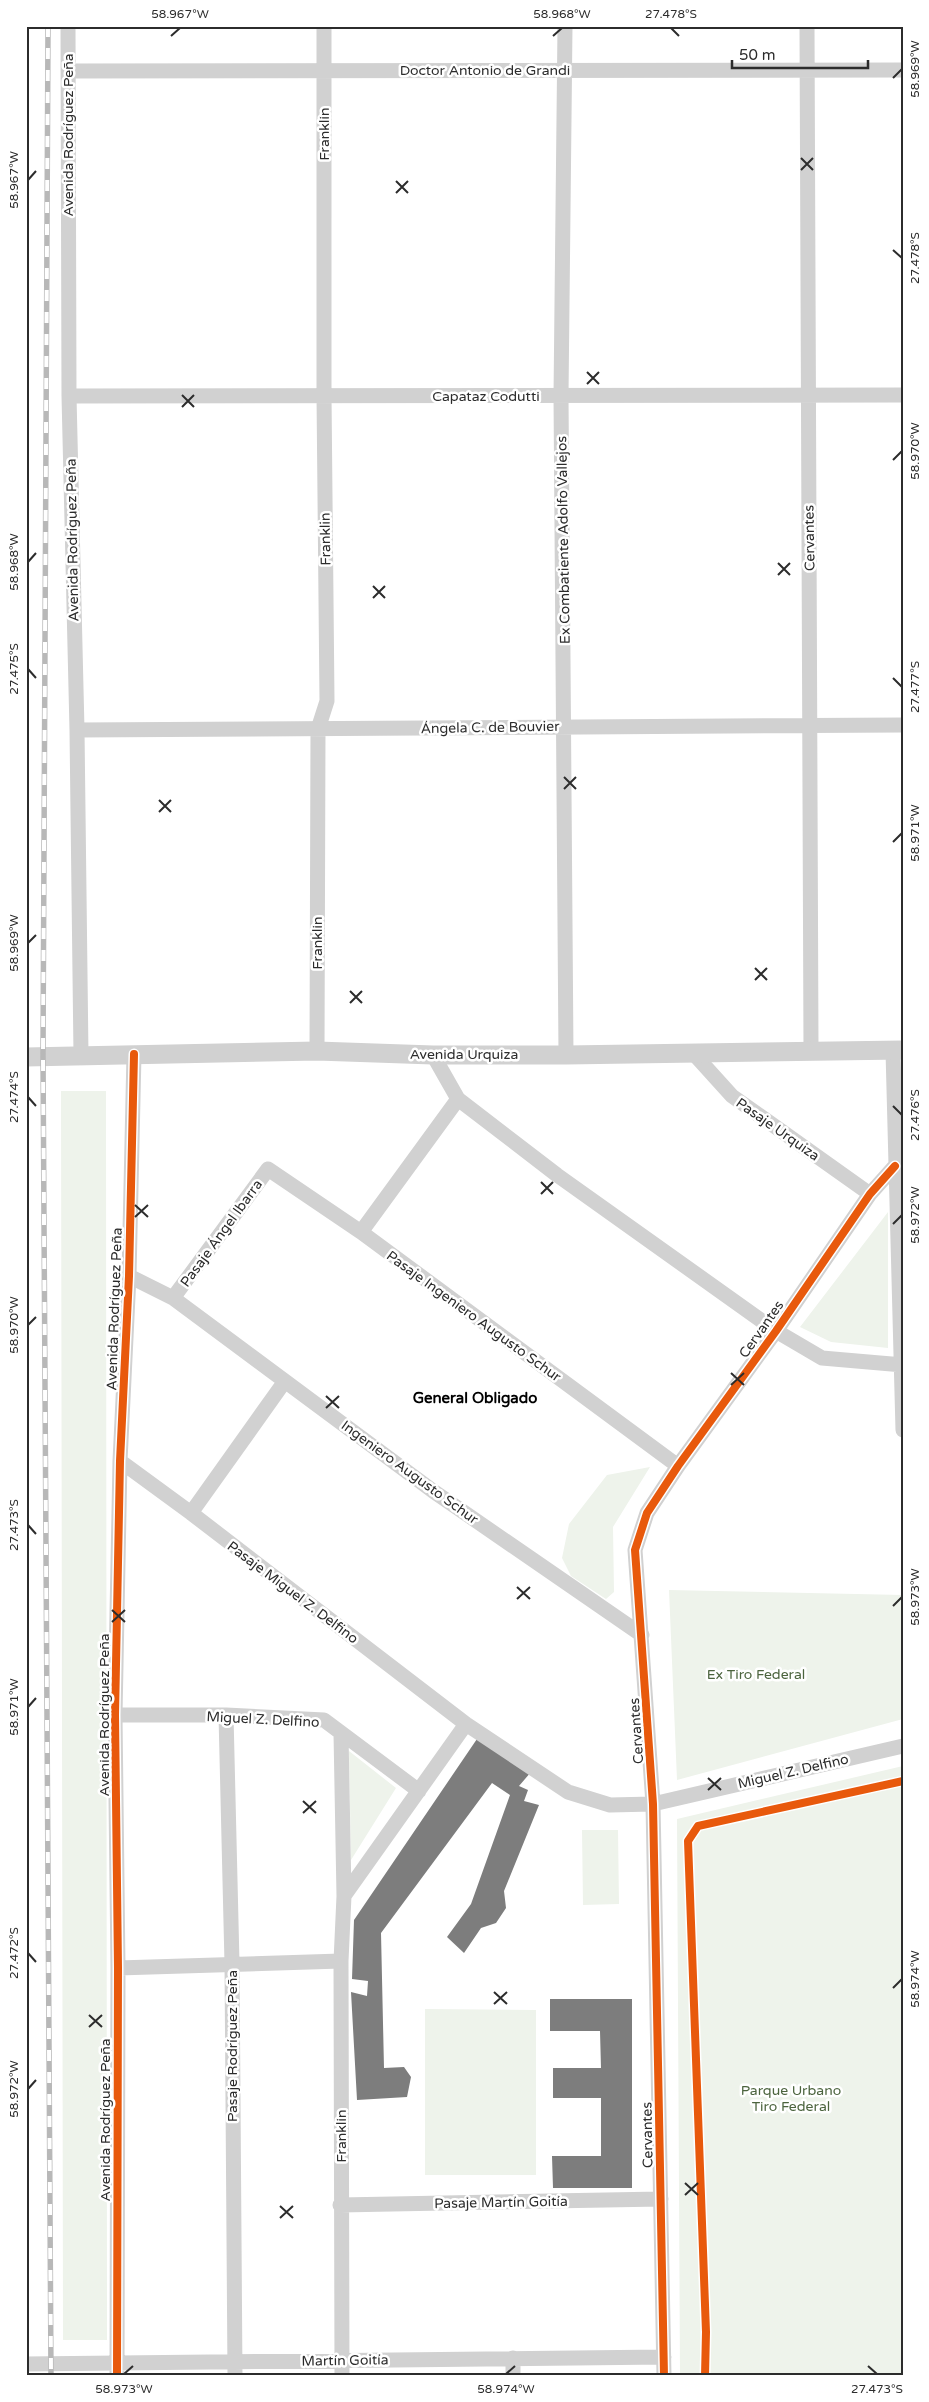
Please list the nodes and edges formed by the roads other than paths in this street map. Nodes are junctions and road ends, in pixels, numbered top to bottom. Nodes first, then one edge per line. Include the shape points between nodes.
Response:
1 (68, 26) edge
2 (324, 26) edge
3 (565, 26) edge
4 (808, 26) edge
5 (324, 69) junction
6 (68, 70) junction
7 (566, 70) junction
8 (808, 70) junction
9 (903, 70) edge
10 (324, 395) junction
11 (807, 395) junction
12 (903, 395) edge
13 (69, 396) junction
14 (562, 396) junction
15 (810, 725) junction
16 (903, 725) edge
17 (565, 726) junction
18 (318, 728) junction
19 (77, 730) junction
20 (811, 1050) junction
21 (898, 1050) edge
22 (316, 1051) junction
23 (134, 1054) junction
24 (566, 1054) junction
25 (694, 1054) junction
26 (81, 1055) junction
27 (433, 1055) junction
28 (26, 1056) edge
29 (458, 1099) junction
30 (895, 1166) junction
31 (268, 1169) joint
32 (870, 1194) junction
33 (361, 1232) junction
34 (129, 1276) junction
35 (174, 1298) junction
36 (776, 1331) junction
37 (902, 1365) edge
38 (285, 1381) junction
39 (903, 1430) edge
40 (120, 1461) junction
41 (678, 1466) junction
42 (191, 1513) junction
43 (642, 1634) junction
44 (226, 1715) junction
45 (115, 1716) junction
46 (466, 1724) junction
47 (341, 1733) junction
48 (903, 1746) edge
49 (419, 1791) junction
50 (653, 1804) junction
51 (344, 1896) junction
52 (341, 1961) junction
53 (232, 1963) junction
54 (118, 1968) junction
55 (661, 2199) junction
56 (340, 2205) junction
57 (664, 2357) junction
58 (513, 2358) junction
59 (26, 2364) edge
60 (342, 2368) edge
61 (235, 2369) edge
62 (116, 2370) edge
63 (513, 2376) edge
64 (664, 2376) edge

1 - 6 street, Avenida Rodríguez Peña
2 - 5 street, Franklin
3 - 7 street, Ex Combatiente Adolfo Vallejos
4 - 8 street, Cervantes
5 - 6 street, Doctor Antonio de Grandi
5 - 7 street, Doctor Antonio de Grandi
5 - 10 street, Franklin
6 - 13 street, Avenida Rodríguez Peña
7 - 8 street, Doctor Antonio de Grandi
7 - 14 street, Ex Combatiente Adolfo Vallejos
8 - 9 street, Doctor Antonio de Grandi
8 - 11 street, Cervantes
10 - 13 street, Capataz Codutti
10 - 14 street, Capataz Codutti
10 - 18 street, Franklin via 327,701
11 - 12 street, Capataz Codutti
11 - 14 street, Capataz Codutti
11 - 15 street, Cervantes
13 - 19 street, Avenida Rodríguez Peña
14 - 17 street, Ex Combatiente Adolfo Vallejos
15 - 16 street, Ángela C. de Bouvier
15 - 17 street, Ángela C. de Bouvier
15 - 20 street, Cervantes
17 - 18 street, Ángela C. de Bouvier
17 - 24 street, Ex Combatiente Adolfo Vallejos
18 - 19 street, Ángela C. de Bouvier
18 - 22 street, Franklin
19 - 26 street, Avenida Rodríguez Peña
20 - 21 street, Avenida Urquiza
20 - 25 street, Avenida Urquiza
21 - 30 street
22 - 23 street, Avenida Urquiza
22 - 27 street, Avenida Urquiza
23 - 26 street, Avenida Urquiza
23 - 34 street, Avenida Rodríguez Peña
24 - 25 street, Avenida Urquiza
24 - 27 street, Avenida Urquiza
25 - 32 street, Pasaje Urquiza via 732,1096
26 - 28 street, Avenida Urquiza
27 - 29 street
29 - 33 street
29 - 36 street via 557,1175
30 - 32 street, Cervantes
30 - 37 street
31 - 33 street, Pasaje Ingeniero Augusto Schur
31 - 35 street, Pasaje Ángel Ibarra
32 - 36 street, Cervantes
33 - 41 street, Pasaje Ingeniero Augusto Schur
34 - 35 street, Ingeniero Augusto Schur
34 - 40 street, Avenida Rodríguez Peña
35 - 38 street, Ingeniero Augusto Schur
36 - 37 street via 822,1358
36 - 41 street, Cervantes
37 - 39 street
38 - 42 street
38 - 43 street, Ingeniero Augusto Schur via 432,1491
40 - 42 street, Pasaje Miguel Z. Delfino
40 - 45 street, Avenida Rodríguez Peña
41 - 43 street, Cervantes via 647,1512 635,1550
42 - 46 street, Pasaje Miguel Z. Delfino
43 - 50 street, Cervantes
44 - 45 street, Miguel Z. Delfino
44 - 47 street, Miguel Z. Delfino via 324,1720
44 - 53 street, Pasaje Rodríguez Peña
45 - 54 street, Avenida Rodríguez Peña
46 - 49 street
46 - 50 street, Miguel Z. Delfino via 568,1792 610,1805
47 - 49 street, Miguel Z. Delfino
47 - 51 street, Franklin
48 - 50 street, Miguel Z. Delfino
49 - 51 street
50 - 55 street, Cervantes
51 - 52 street, Franklin
52 - 53 street
52 - 56 street, Franklin
53 - 54 street
53 - 61 street, Pasaje Rodríguez Peña
54 - 62 street, Avenida Rodríguez Peña
55 - 56 street, Pasaje Martín Goitía
55 - 57 street, Cervantes
56 - 60 street, Franklin
57 - 58 street, Martín Goitía
57 - 64 street, Cervantes
58 - 60 street, Martín Goitía
58 - 63 street
59 - 62 street, Martín Goitía
60 - 61 street, Martín Goitía
61 - 62 street, Martín Goitía

